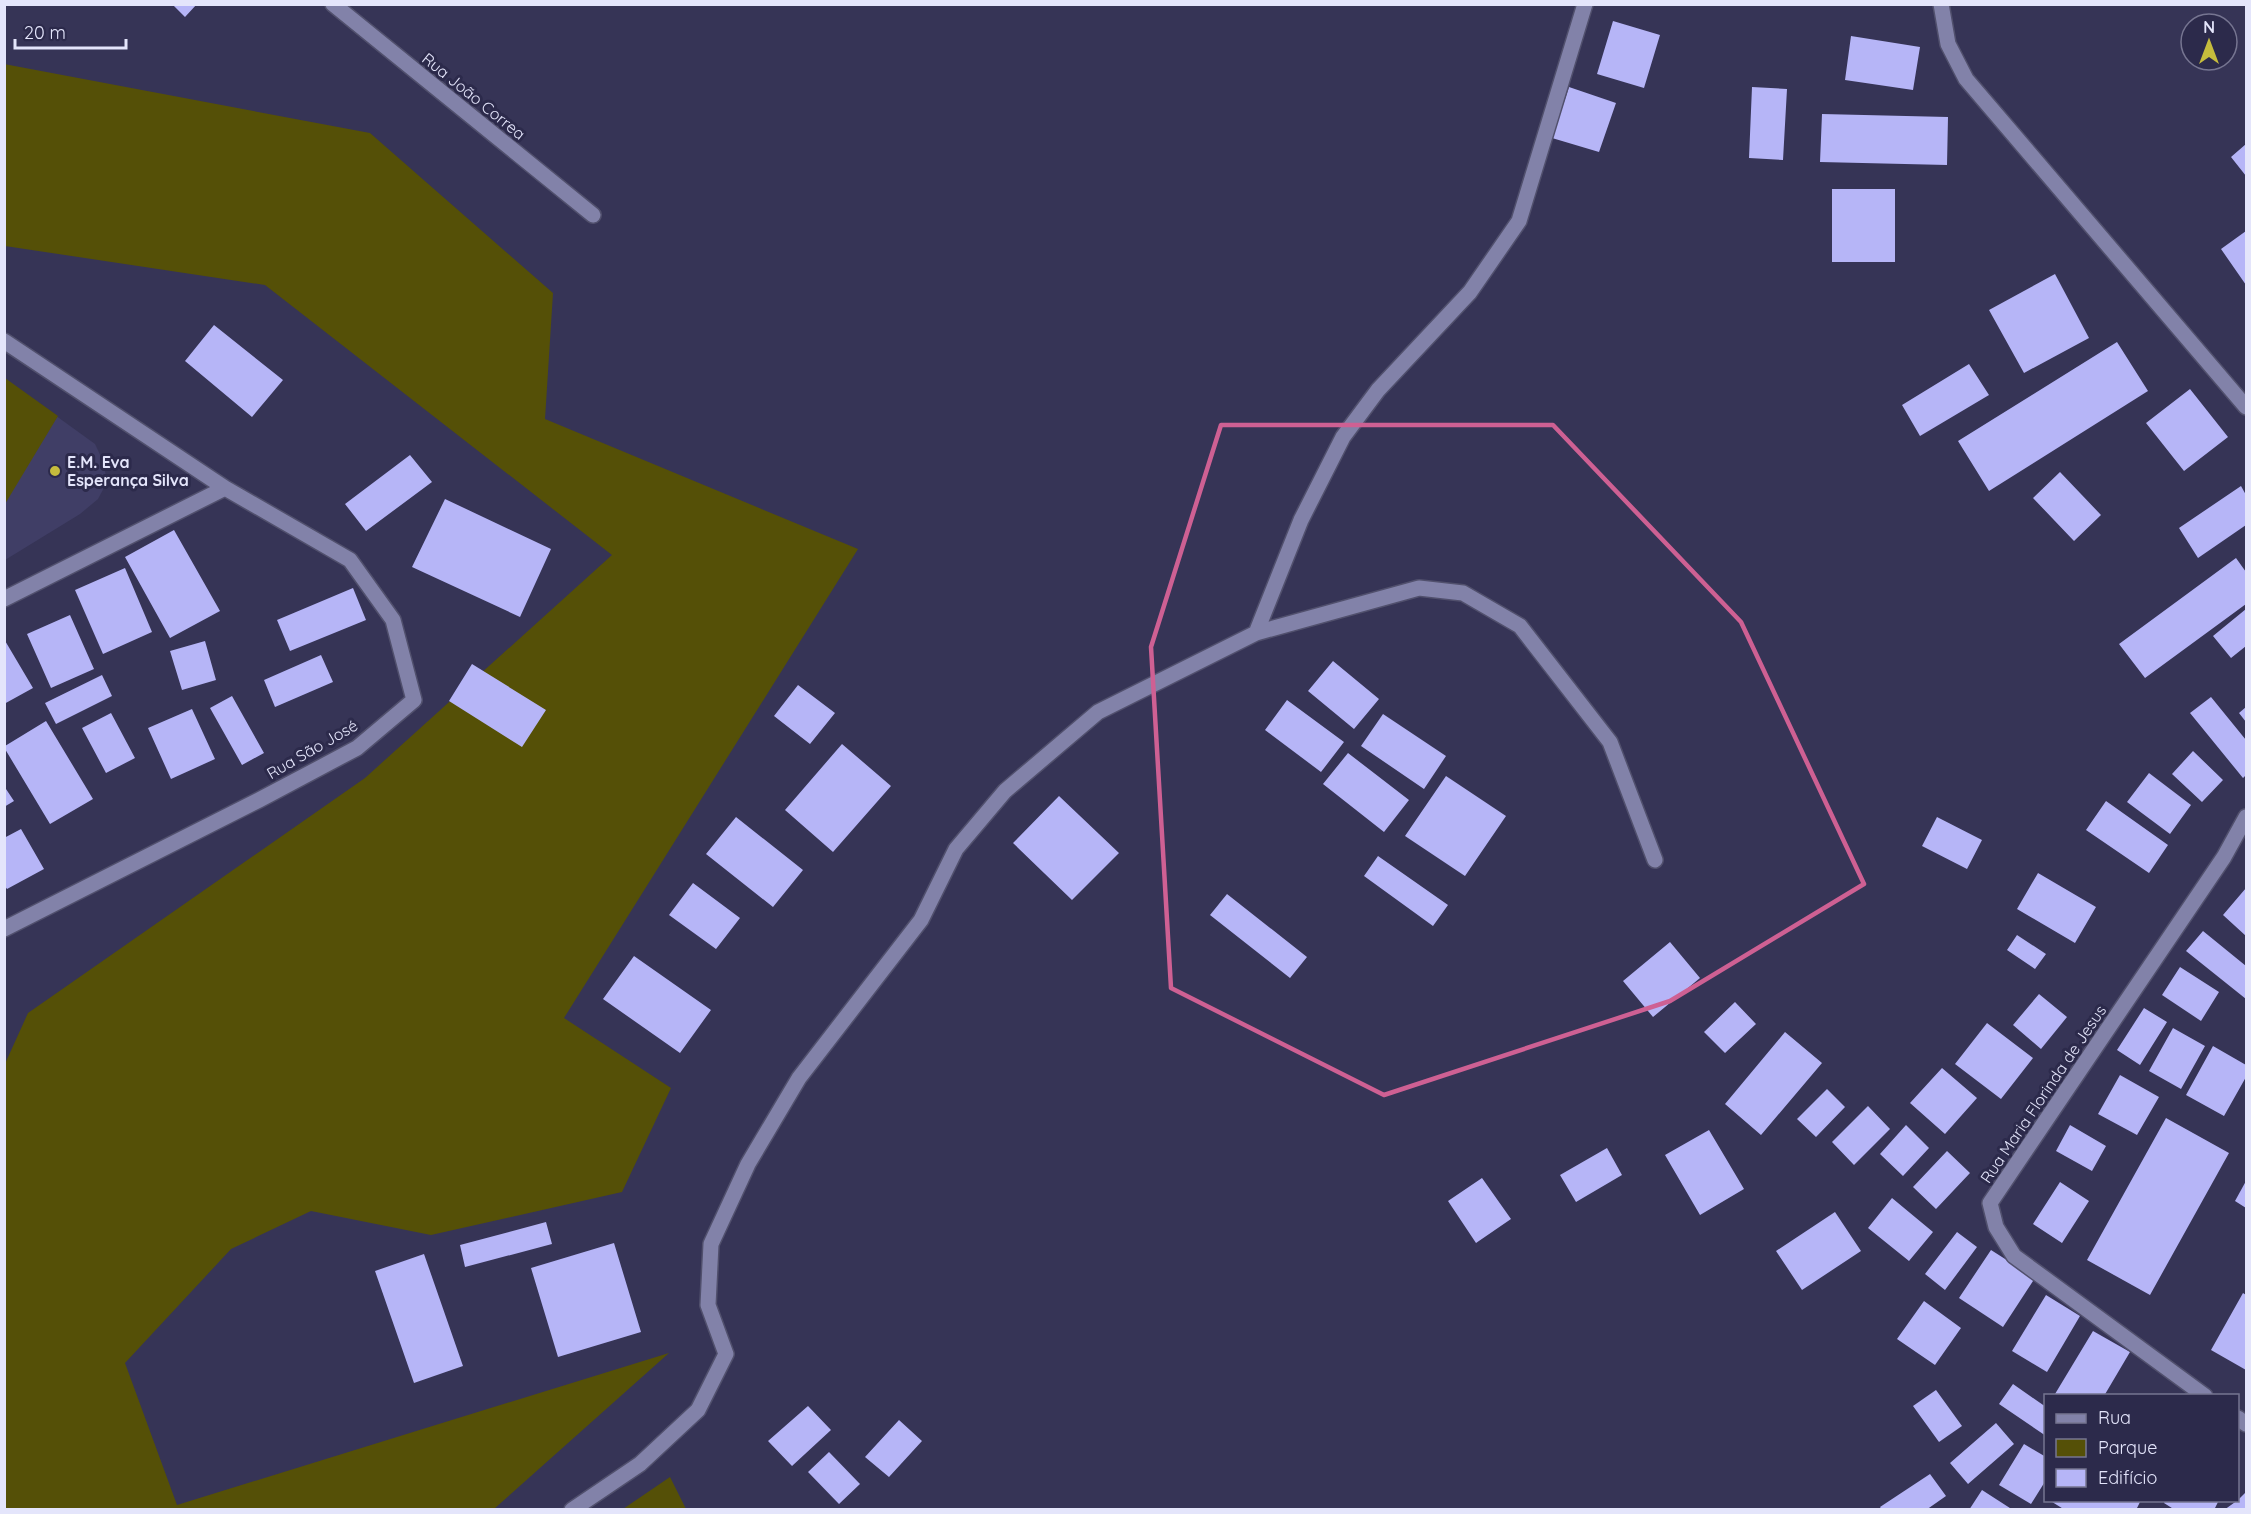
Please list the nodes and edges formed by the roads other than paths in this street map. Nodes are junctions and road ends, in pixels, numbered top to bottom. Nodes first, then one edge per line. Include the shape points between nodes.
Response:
1 (333, 4) edge
2 (1585, 4) edge
3 (1941, 4) edge
4 (593, 216) dead end
5 (4, 341) edge
6 (2247, 407) edge
7 (225, 488) junction
8 (4, 599) edge
9 (1256, 633) junction
10 (2247, 817) edge
11 (1655, 860) dead end
12 (4, 929) edge
13 (2204, 1394) edge
14 (572, 1509) edge

1 - 4 street, Rua João Correa
2 - 9 street via 1519,221 1470,291 1378,390 1343,437 1301,520
3 - 6 street via 1948,44 1966,79
5 - 7 street, Rua São José
7 - 8 street
7 - 12 street, Rua São José via 350,560 393,620 414,700 357,748
9 - 11 street via 1419,588 1463,593 1520,626 1610,742
9 - 14 street via 1098,712 1005,791 956,849 921,920 799,1078 748,1164 711,1244 708,1305 726,1354 698,1410 640,1464
10 - 13 street, Rua Maria Florinda de Jesus via 2224,858 1990,1203 1996,1227 2014,1256

